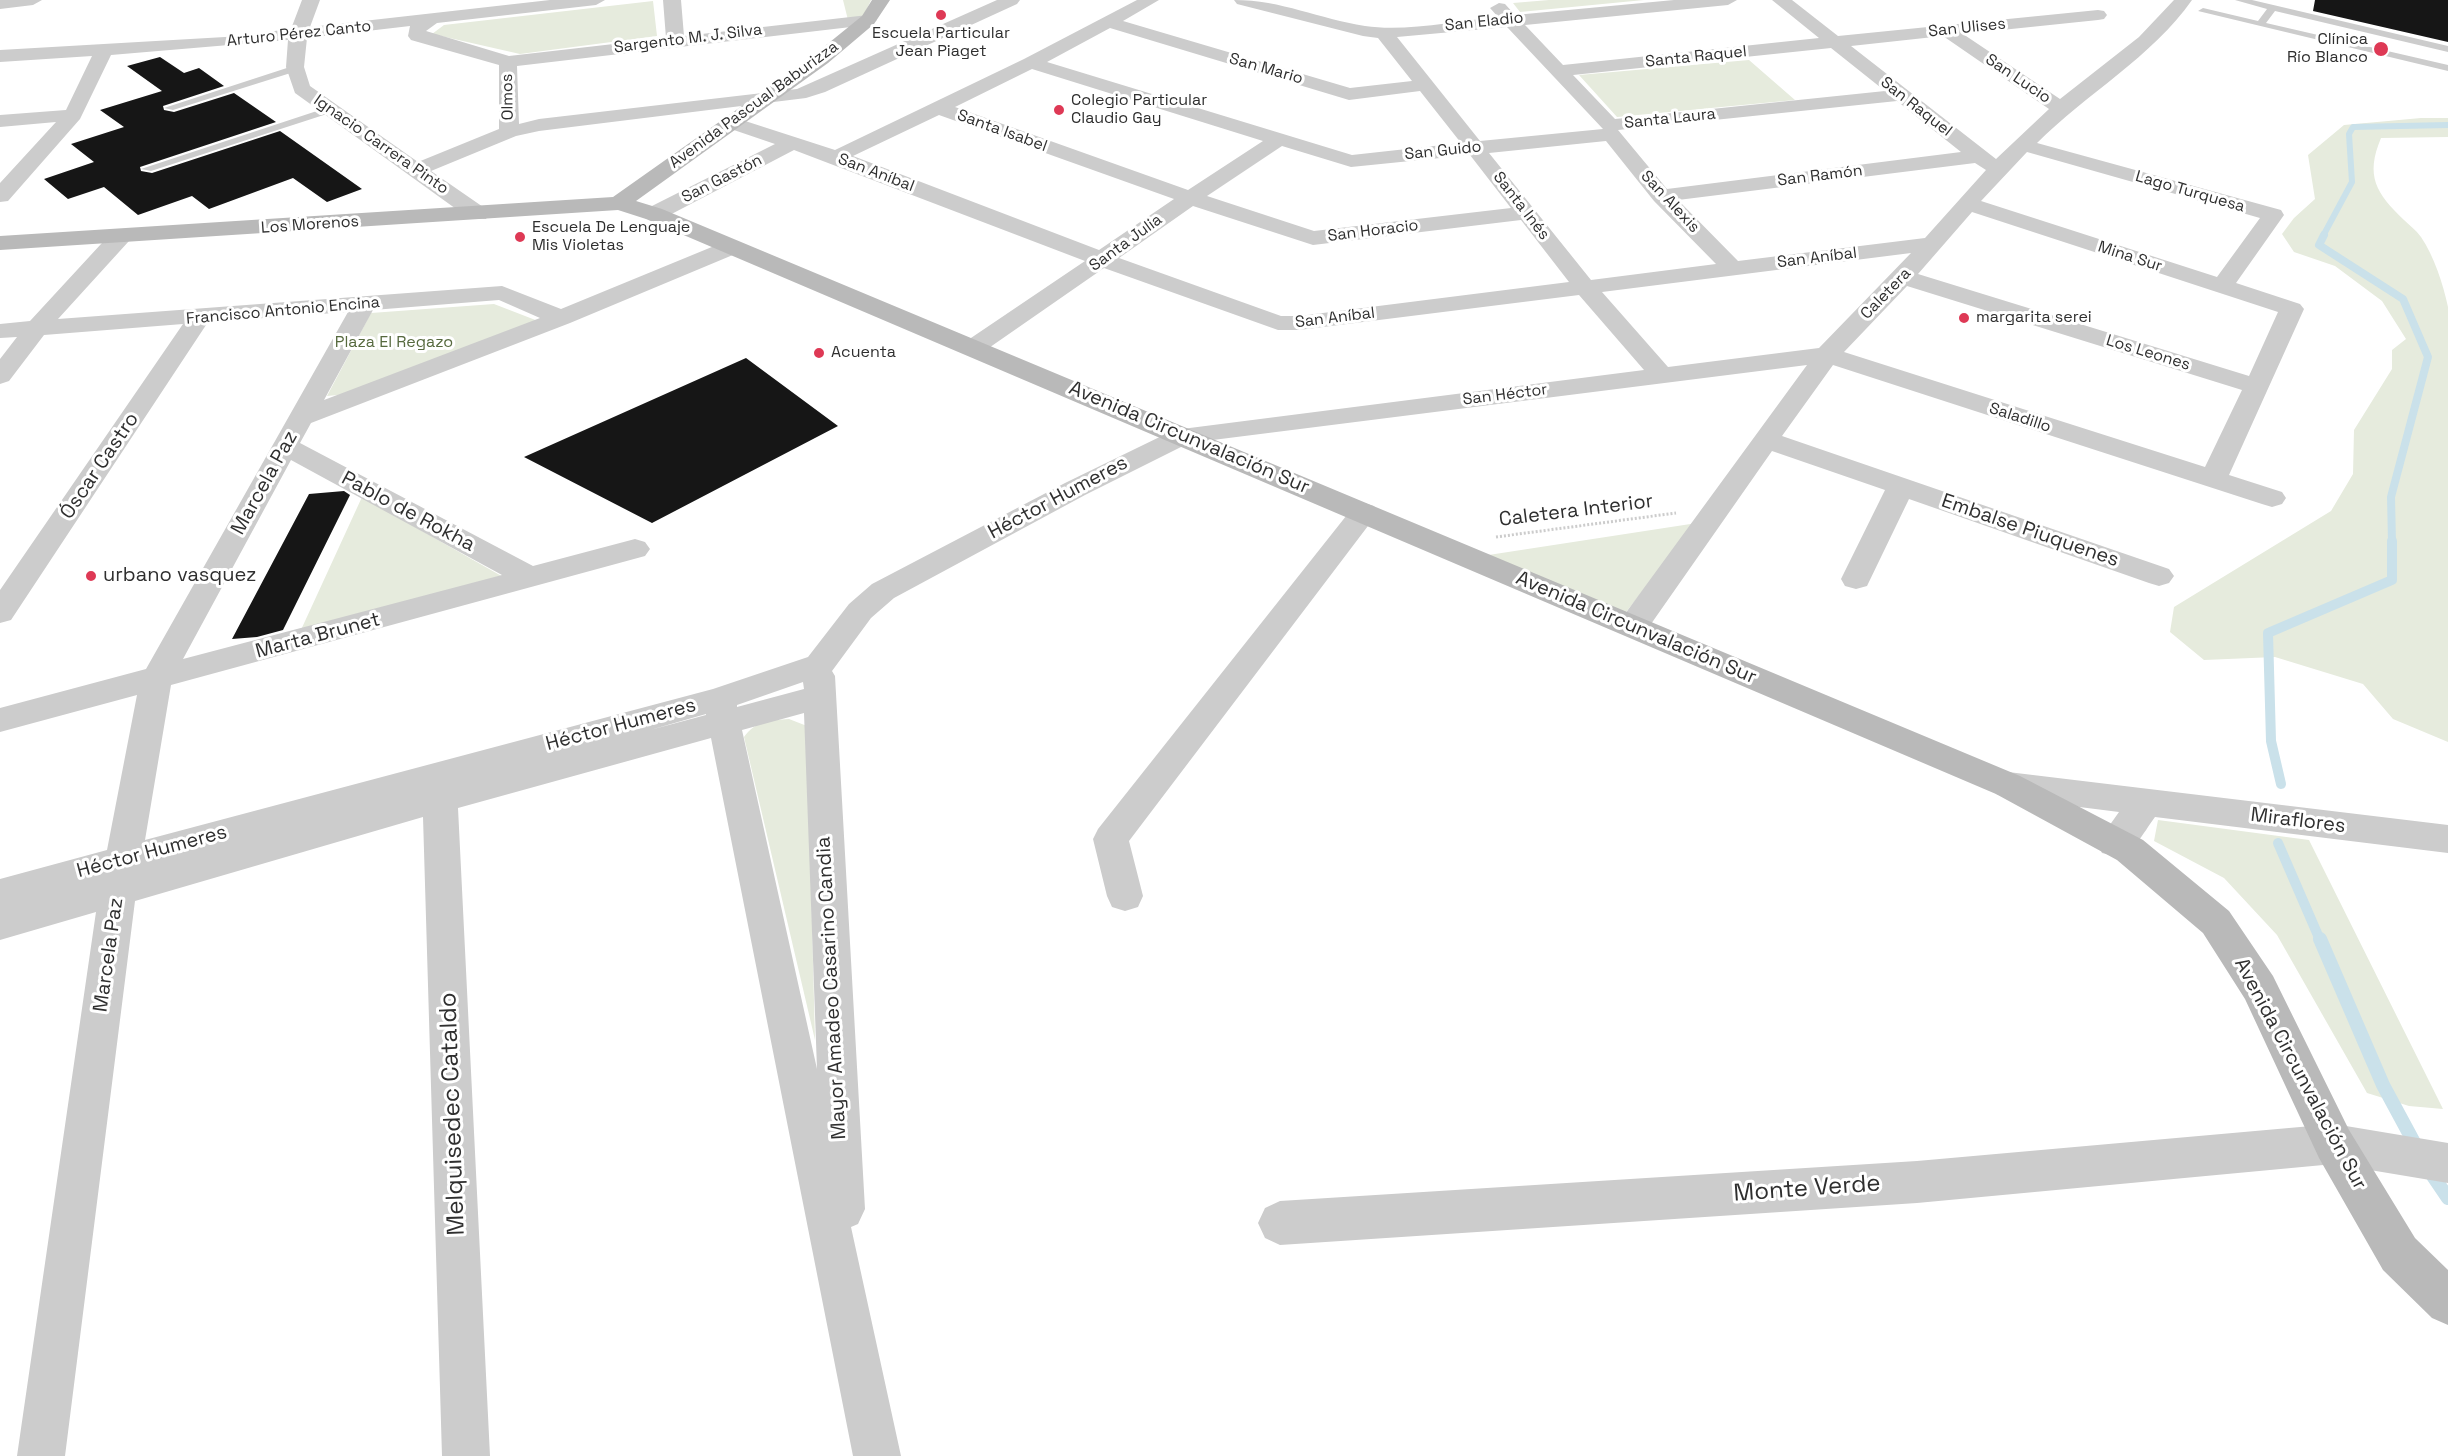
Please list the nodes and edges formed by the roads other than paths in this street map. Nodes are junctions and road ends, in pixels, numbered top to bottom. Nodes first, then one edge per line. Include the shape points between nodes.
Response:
1 (33, 0) edge
2 (311, 0) edge
3 (437, 0) edge
4 (597, 0) edge
5 (672, 0) edge
6 (881, 0) edge
7 (1011, 0) edge
8 (1121, 0) edge
9 (1243, 0) edge
10 (1492, 0) edge
11 (1728, 0) edge
12 (1781, 0) edge
13 (2074, 0) edge
14 (2240, 0) edge
15 (1145, 3) edge
16 (0, 4) edge
17 (2193, 5) edge
18 (2272, 9) junction
19 (2098, 15) junction
20 (433, 20) junction
21 (868, 20) junction
22 (1510, 20) junction
23 (1107, 22) junction
24 (2260, 24) junction
25 (1945, 30) junction
26 (2130, 32) junction
27 (1384, 33) junction
28 (297, 35) junction
29 (675, 40) junction
30 (1835, 43) junction
31 (104, 49) junction
32 (2448, 49) edge
33 (0, 56) edge
34 (508, 62) junction
35 (1031, 63) junction
36 (2448, 68) edge
37 (293, 69) junction
38 (1557, 71) junction
39 (1427, 85) junction
40 (1902, 94) junction
41 (766, 99) junction
42 (170, 108) dead end
43 (939, 108) junction
44 (2061, 108) junction
45 (329, 110) junction
46 (73, 115) junction
47 (0, 121) edge
48 (732, 123) junction
49 (1610, 130) junction
50 (509, 132) junction
51 (1278, 140) junction
52 (790, 144) junction
53 (2023, 145) junction
54 (1475, 147) junction
55 (836, 157) junction
56 (32, 160) junction
57 (1988, 163) junction
58 (0, 164) edge
59 (147, 169) dead end
60 (416, 170) junction
61 (0, 196) edge
62 (1662, 196) junction
63 (1188, 197) junction
64 (619, 203) junction
65 (1968, 204) junction
66 (1527, 213) junction
67 (478, 214) junction
68 (654, 214) junction
69 (121, 236) junction
70 (0, 243) edge
71 (1932, 244) junction
72 (732, 247) junction
73 (1104, 260) junction
74 (1732, 268) junction
75 (1903, 277) junction
76 (2222, 286) junction
77 (1585, 287) junction
78 (364, 304) junction
79 (200, 318) junction
80 (561, 318) junction
81 (36, 328) junction
82 (0, 331) edge
83 (974, 347) junction
84 (1827, 356) junction
85 (0, 376) edge
86 (1662, 376) junction
87 (2256, 386) junction
88 (300, 418) junction
89 (1183, 436) junction
90 (1767, 440) junction
91 (286, 446) junction
92 (2213, 480) junction
93 (1900, 486) junction
94 (2272, 498) dead end
95 (1364, 512) junction
96 (635, 549) dead end
97 (2159, 576) dead end
98 (531, 578) junction
99 (1856, 579) dead end
100 (0, 614) edge
101 (1633, 626) junction
102 (156, 679) junction
103 (819, 681) junction
104 (722, 712) junction
105 (0, 720) edge
106 (2008, 785) junction
107 (440, 786) junction
108 (2147, 802) junction
109 (2448, 839) edge
110 (2115, 843) junction
111 (121, 874) junction
112 (0, 894) edge
113 (1125, 896) dead end
114 (0, 924) edge
115 (2334, 1144) junction
116 (2448, 1162) edge
117 (1280, 1223) dead end
118 (2448, 1302) edge
119 (848, 1310) junction
120 (41, 1456) edge
121 (466, 1456) edge
122 (877, 1456) edge

1 - 16 street
2 - 28 street
3 - 20 street
4 - 20 street, Arturo Pérez Canto
5 - 29 street
6 - 21 main road, Avenida Pascual Baburizza
7 - 41 street via 818,88
8 - 15 street
9 - 27 street, San Eladio
10 - 22 street, Santa Laura
11 - 22 street, San Eladio
12 - 30 street, San Raquel
13 - 19 street
14 - 18 lane
15 - 23 street, Santa Isabel
17 - 24 lane
17 - 26 street, Caletera
18 - 24 lane
18 - 32 lane
19 - 25 street, San Ulises
19 - 26 street
20 - 28 street, Arturo Pérez Canto
20 - 34 street via 417,29 416,35
21 - 29 street, Sargento M. J. Silva via 838,16
21 - 41 main road, Avenida Pascual Baburizza
22 - 27 street, San Eladio
22 - 38 street, Santa Laura
23 - 35 street, Santa Isabel
23 - 39 street, San Mario via 1350,94
24 - 36 lane
25 - 30 street, San Ulises
25 - 44 street, San Lucio
26 - 44 street, Caletera
27 - 39 street, Santa Inés
28 - 31 street, Arturo Pérez Canto
28 - 37 street
29 - 34 street, Sargento M. J. Silva
30 - 38 street, Santa Raquel
30 - 40 street, San Raquel
31 - 33 street, Arturo Pérez Canto
31 - 46 street
34 - 50 street, Olmos
35 - 43 street, Santa Isabel
35 - 51 street, San Guido
37 - 42 lane
37 - 45 street, Ignacio Carrera Pinto via 302,89
38 - 49 street, Santa Laura
39 - 54 street, Santa Inés
40 - 49 street, Santa Laura
40 - 57 street, San Raquel
41 - 48 main road, Avenida Pascual Baburizza
41 - 50 street via 539,125
43 - 55 street
43 - 63 street, Santa Isabel
44 - 53 street, Caletera
45 - 59 lane
45 - 60 street, Ignacio Carrera Pinto
46 - 47 street
46 - 56 street
48 - 52 street, San Aníbal
48 - 64 main road, Avenida Pascual Baburizza
49 - 54 street, San Guido
49 - 62 street, San Alexis
50 - 60 street
51 - 54 street, San Guido via 1351,161
51 - 63 street, Santa Julia
52 - 55 street, San Aníbal
52 - 68 street, San Gastón
53 - 57 street, Caletera
53 - 76 street, Lago Turquesa via 2273,214
54 - 66 street, Santa Inés
55 - 73 street, San Aníbal
56 - 58 street
56 - 61 street
57 - 62 street, San Ramón
57 - 65 street, Caletera
60 - 67 street, Ignacio Carrera Pinto
62 - 74 street, San Alexis
63 - 66 street, San Horacio via 1313,238
63 - 73 street, Santa Julia
64 - 67 main road, Los Morenos
64 - 68 main road, Avenida Circunvalación Sur
65 - 71 street, Caletera
65 - 76 street, Mina Sur
66 - 77 street, Santa Inés
67 - 69 main road, Los Morenos
68 - 72 main road, Avenida Circunvalación Sur
69 - 70 main road, Los Morenos
69 - 81 street
71 - 74 street, San Aníbal
71 - 75 street, Caletera
72 - 80 street, Marcela Paz
72 - 83 main road, Avenida Circunvalación Sur
73 - 77 street, San Aníbal via 1269,321 1288,324
73 - 83 street, Santa Julia
74 - 77 street, San Aníbal
75 - 84 street, Caletera
75 - 87 street, Los Leones
76 - 87 street, Mina Sur via 2292,309
77 - 86 street, Santa Inés
78 - 79 street, Francisco Antonio Encina
78 - 80 street, Francisco Antonio Encina via 502,293
78 - 88 street, Marcela Paz
79 - 81 street, Francisco Antonio Encina
79 - 100 street, Óscar Castro
80 - 88 street, Marcela Paz
81 - 82 street, Francisco Antonio Encina
81 - 85 street
83 - 89 main road, Avenida Circunvalación Sur
84 - 86 street, San Héctor
84 - 90 street, Caletera
84 - 92 street, Saladillo
86 - 89 street, San Héctor
87 - 92 street
88 - 91 street, Marcela Paz
89 - 95 main road, Avenida Circunvalación Sur
89 - 103 street, Héctor Humeres via 1116,467 883,591 860,611
90 - 93 street, Embalse Piuquenes
90 - 101 street, Caletera
91 - 98 street, Pablo de Rokha
91 - 102 street, Marcela Paz
92 - 94 street, Saladillo
93 - 97 street, Embalse Piuquenes
93 - 99 street
95 - 101 main road, Avenida Circunvalación Sur
95 - 113 street via 1111,838
96 - 98 street, Marta Brunet
98 - 102 street, Marta Brunet
101 - 106 main road, Avenida Circunvalación Sur
102 - 105 street, Marta Brunet
102 - 111 street, Marcela Paz
103 - 104 street, Héctor Humeres
103 - 119 street, Mayor Amadeo Casarino Candia
104 - 107 street, Héctor Humeres
104 - 119 street, Mayor Amadeo Casarino Candia
106 - 108 street, Miraflores
106 - 110 main road, Avenida Circunvalación Sur
107 - 111 street, Héctor Humeres
107 - 121 street, Melquisedec Cataldo
108 - 109 street, Miraflores
108 - 110 street
110 - 115 main road, Avenida Circunvalación Sur via 2130,850 2216,921 2259,987
111 - 112 street, Héctor Humeres
111 - 114 street, Héctor Humeres
111 - 120 street, Marcela Paz
115 - 116 street, Monte Verde
115 - 117 street, Monte Verde via 1917,1182
115 - 118 main road, Avenida Circunvalación Sur via 2399,1254
119 - 122 street, Mayor Amadeo Casarino Candia

